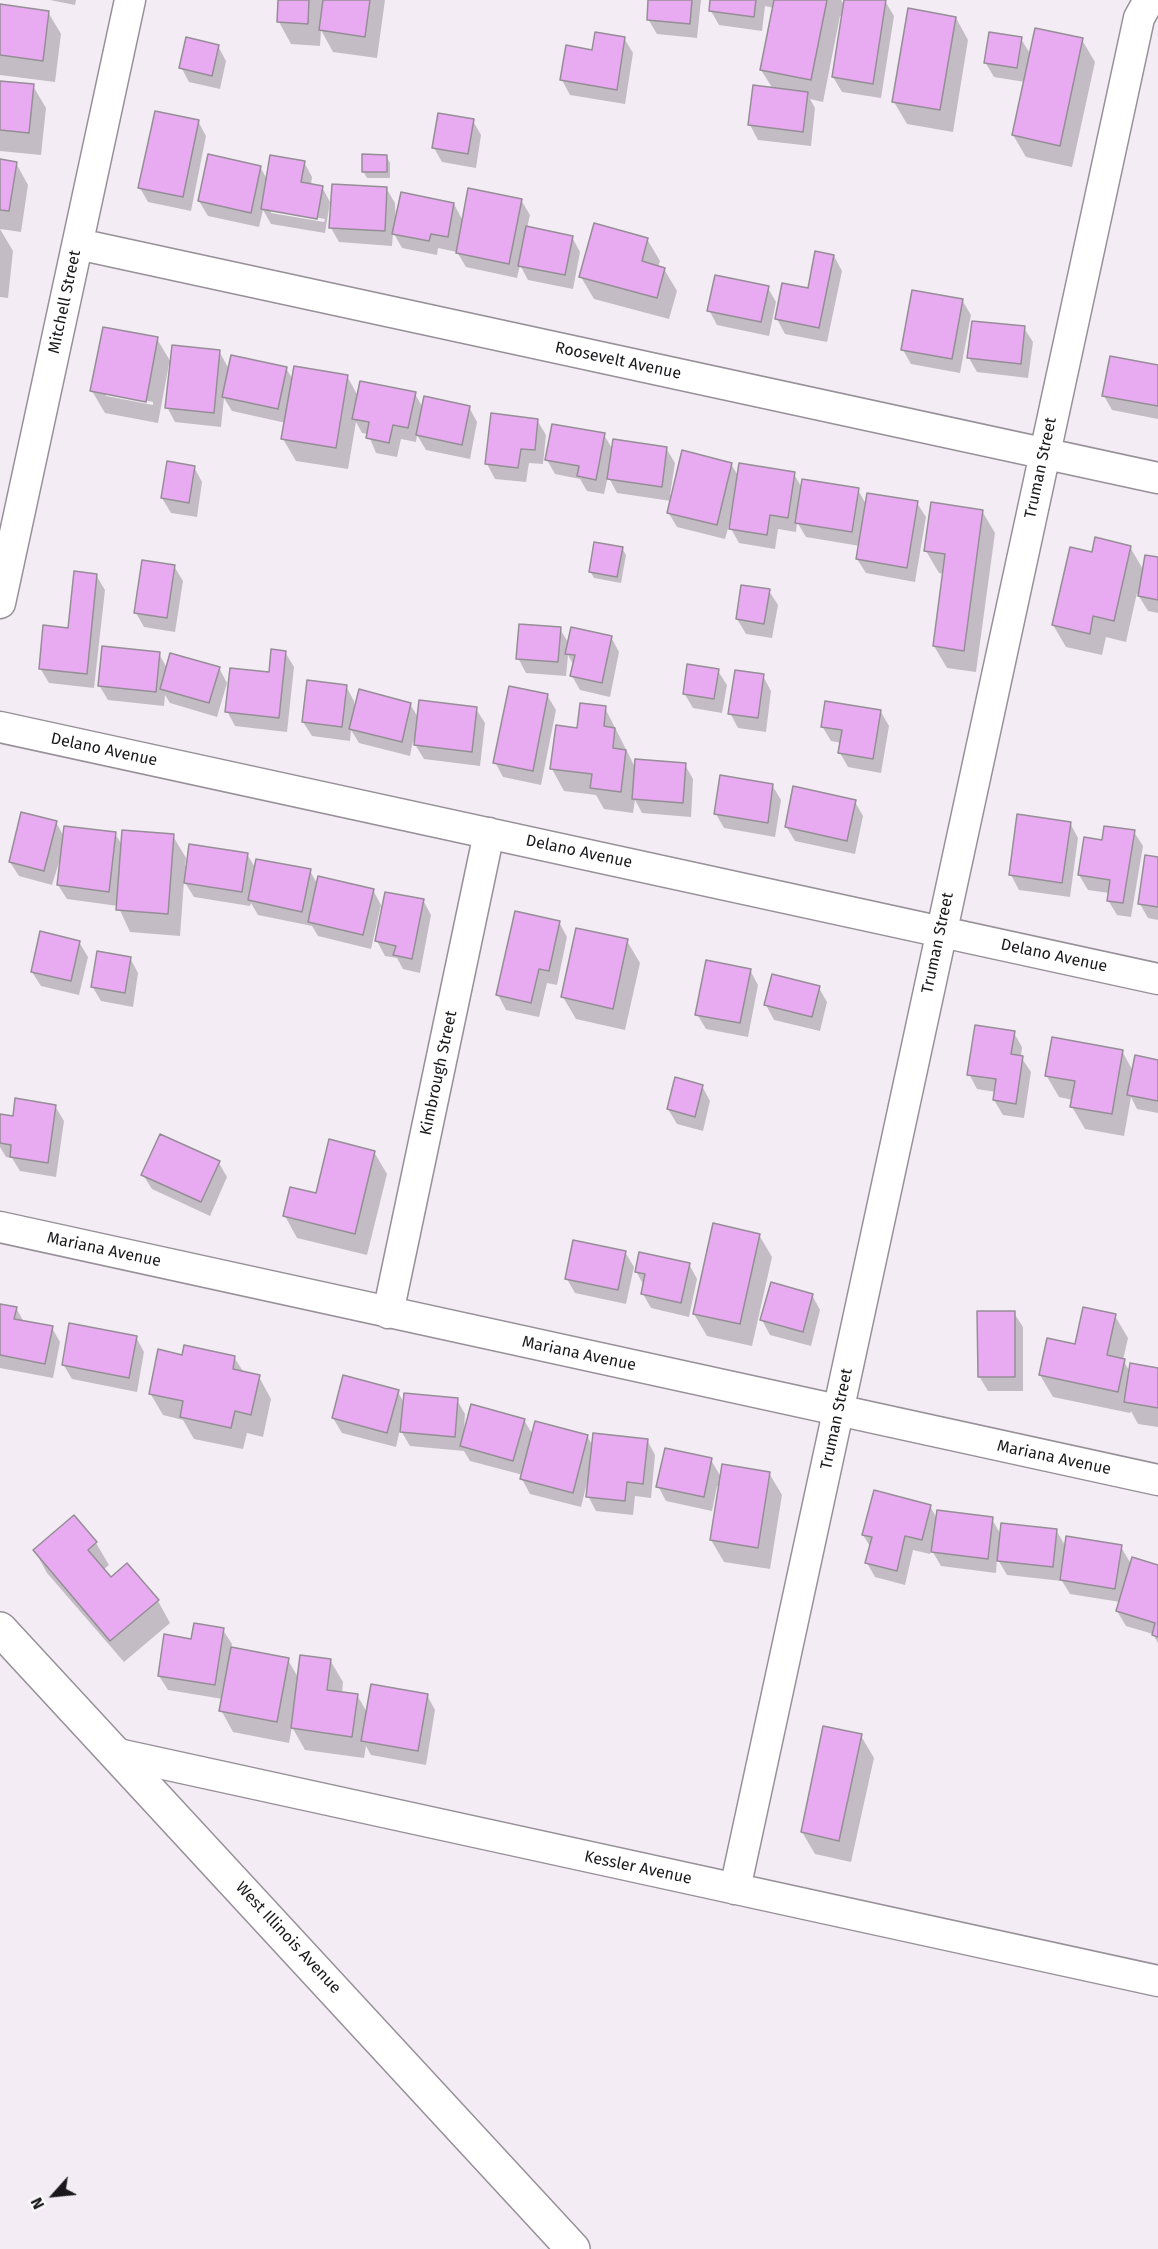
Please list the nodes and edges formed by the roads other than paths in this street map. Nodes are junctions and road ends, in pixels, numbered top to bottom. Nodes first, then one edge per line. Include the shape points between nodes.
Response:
1 (130, 0) edge
2 (1149, 0) edge
3 (78, 244) junction
4 (1044, 453) junction
5 (1158, 478) edge
6 (0, 603) edge
7 (0, 727) edge
8 (489, 833) junction
9 (940, 931) junction
10 (1158, 979) edge
11 (0, 1227) edge
12 (388, 1312) junction
13 (838, 1412) junction
14 (1158, 1480) edge
15 (0, 1629) edge
16 (118, 1754) junction
17 (735, 1889) junction
18 (1158, 1981) edge
19 (573, 2249) edge

1 - 3 street, Mitchell Street
2 - 4 street, Truman Street via 1139,18
3 - 4 street, Roosevelt Avenue
3 - 6 street, Mitchell Street
4 - 5 street, Roosevelt Avenue
4 - 9 street, Truman Street
7 - 8 street, Delano Avenue
8 - 9 street, Delano Avenue
8 - 12 street, Kimbrough Street
9 - 10 street, Delano Avenue
9 - 13 street, Truman Street
11 - 12 street, Mariana Avenue
12 - 13 street, Mariana Avenue
13 - 14 street, Mariana Avenue
13 - 17 street, Truman Street
15 - 16 main road, West Illinois Avenue
16 - 17 street, Kessler Avenue
16 - 19 main road, West Illinois Avenue
17 - 18 street, Kessler Avenue

